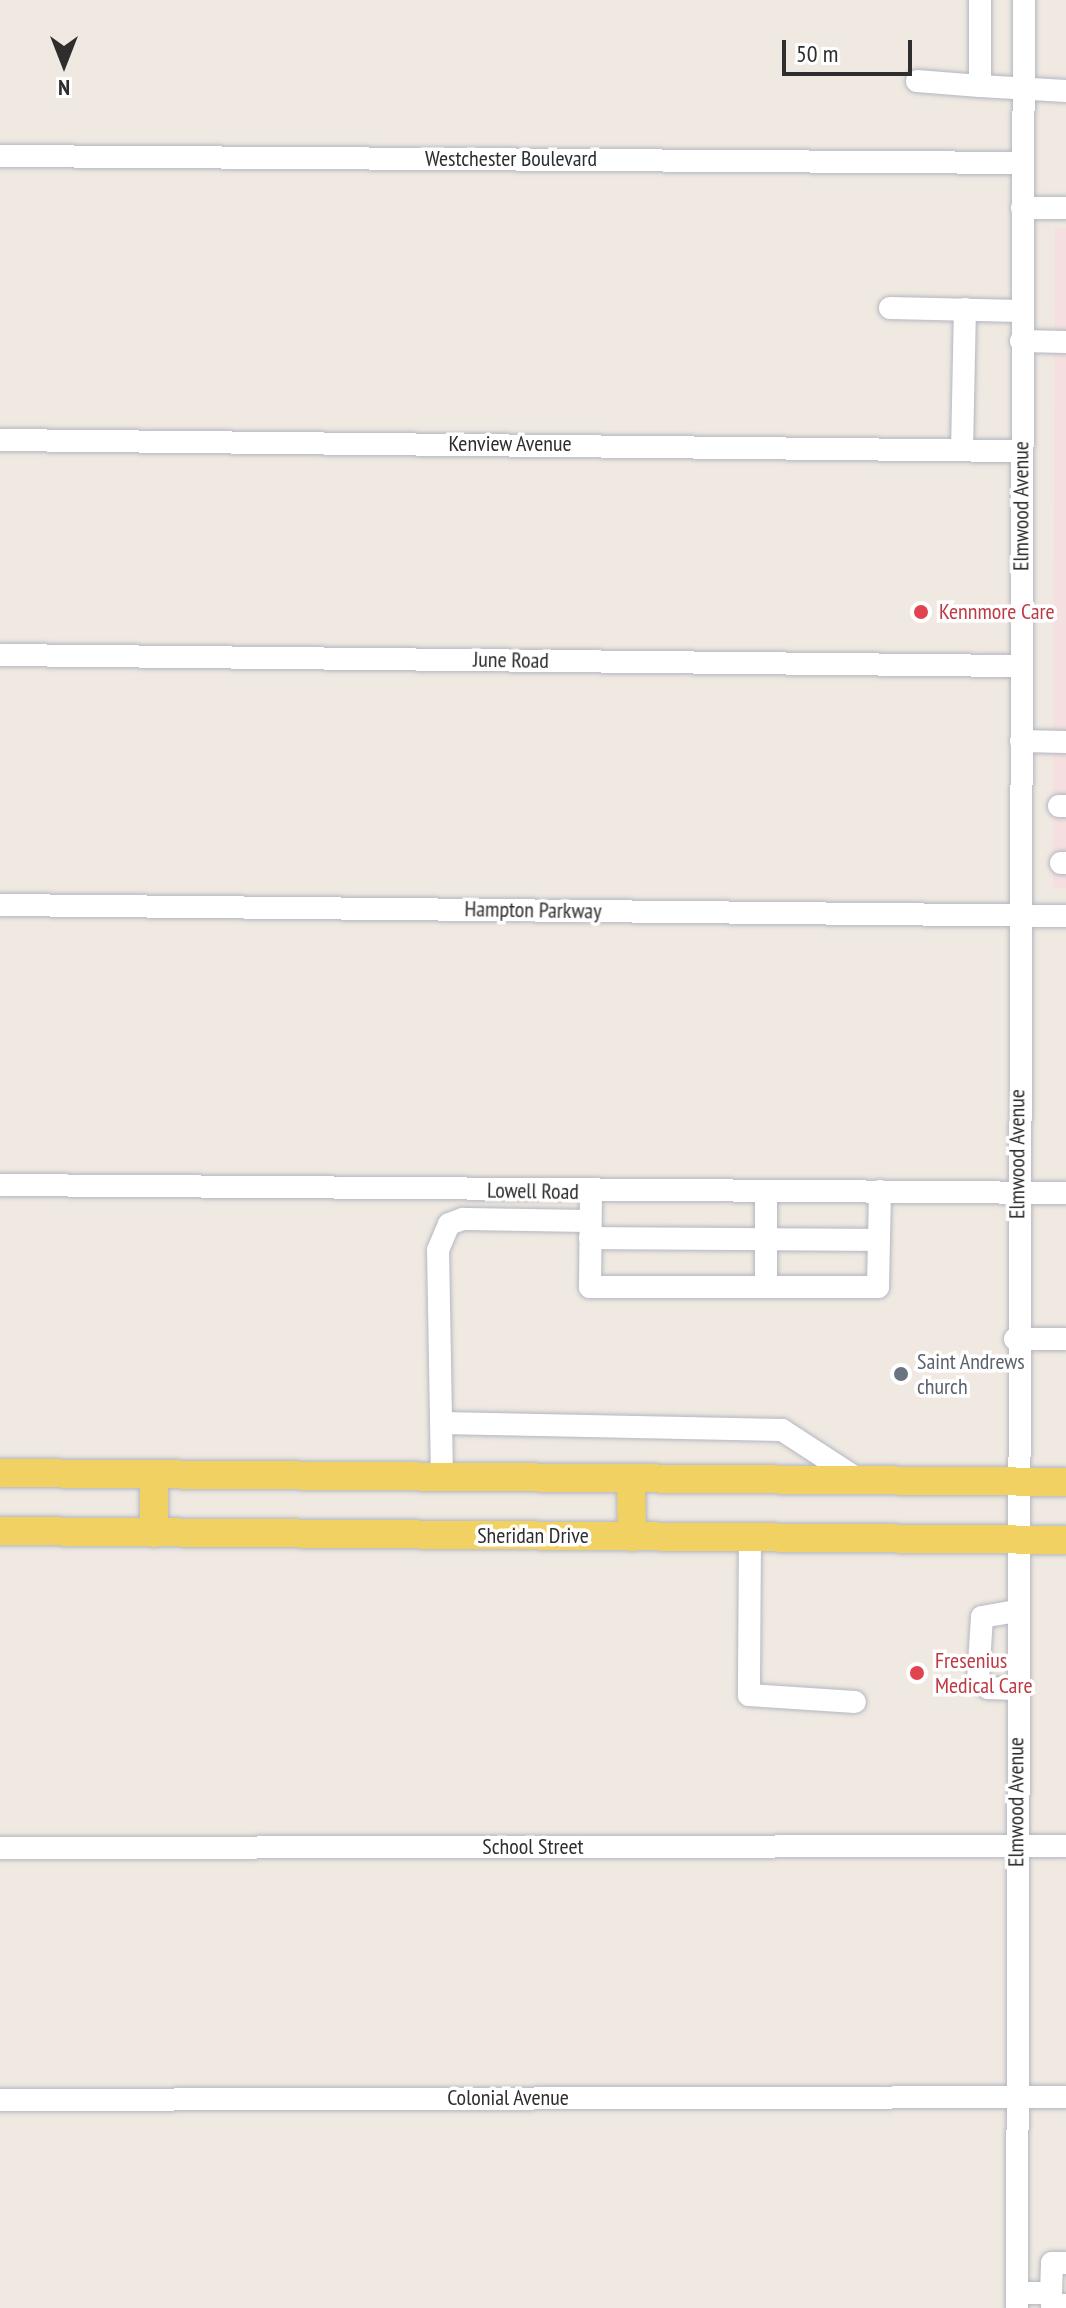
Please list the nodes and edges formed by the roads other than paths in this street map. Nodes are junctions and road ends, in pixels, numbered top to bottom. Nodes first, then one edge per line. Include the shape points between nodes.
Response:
1 (980, 0) edge
2 (1024, 0) edge
3 (917, 81) dead end
4 (980, 86) junction
5 (1023, 86) junction
6 (1066, 91) edge
7 (0, 156) edge
8 (1023, 163) junction
9 (1022, 208) junction
10 (1066, 208) edge
11 (890, 308) dead end
12 (965, 309) junction
13 (1021, 311) junction
14 (1021, 341) junction
15 (1066, 342) edge
16 (0, 440) edge
17 (962, 450) junction
18 (1021, 451) junction
19 (0, 655) edge
20 (1022, 666) junction
21 (1021, 741) junction
22 (1066, 742) edge
23 (0, 905) edge
24 (1019, 915) junction
25 (1066, 916) edge
26 (0, 1185) edge
27 (591, 1191) junction
28 (766, 1191) junction
29 (880, 1191) junction
30 (1017, 1193) junction
31 (1066, 1193) edge
32 (590, 1229) junction
33 (766, 1239) junction
34 (879, 1240) junction
35 (766, 1287) junction
36 (1015, 1339) junction
37 (1066, 1339) edge
38 (441, 1423) junction
39 (0, 1473) edge
40 (154, 1474) junction
41 (442, 1477) junction
42 (631, 1478) junction
43 (859, 1480) junction
44 (1015, 1482) junction
45 (1066, 1482) edge
46 (0, 1531) edge
47 (154, 1533) junction
48 (632, 1537) junction
49 (750, 1537) junction
50 (1015, 1540) junction
51 (1066, 1540) edge
52 (1015, 1611) junction
53 (1015, 1689) junction
54 (855, 1702) dead end
55 (1016, 1846) junction
56 (1066, 1846) edge
57 (0, 1848) edge
58 (1066, 2097) edge
59 (1017, 2098) junction
60 (0, 2100) edge
61 (1066, 2263) edge
62 (1059, 2299) edge
63 (1017, 2301) edge

1 - 4 street
2 - 5 street, Elmwood Avenue
3 - 4 street
4 - 5 street
5 - 6 street
5 - 8 street, Elmwood Avenue
7 - 8 street, Westchester Boulevard
8 - 9 street, Elmwood Avenue
9 - 10 street
9 - 13 street, Elmwood Avenue
11 - 12 street
12 - 13 street
12 - 17 street
13 - 14 street, Elmwood Avenue
14 - 15 street
14 - 18 street, Elmwood Avenue
16 - 17 street, Kenview Avenue
17 - 18 street, Kenview Avenue
18 - 20 street, Elmwood Avenue
19 - 20 street, June Road
20 - 21 street, Elmwood Avenue
21 - 22 street
21 - 24 street, Elmwood Avenue
23 - 24 street, Hampton Parkway
24 - 25 street, Hampton Parkway
24 - 30 street, Elmwood Avenue
26 - 27 street, Lowell Road
27 - 28 street, Lowell Road
27 - 32 street
28 - 29 street, Lowell Road
28 - 33 street
29 - 30 street, Lowell Road
29 - 34 street
30 - 31 street, Lowell Road
30 - 36 street, Elmwood Avenue
32 - 33 street
32 - 35 street via 590,1287
32 - 38 street via 463,1219 449,1224 438,1250
33 - 34 street
33 - 35 street
34 - 35 street via 878,1287
36 - 37 street
36 - 44 street, Elmwood Avenue
38 - 41 street
38 - 43 street via 782,1430
39 - 40 main road
40 - 41 main road
40 - 47 main road
41 - 42 main road
42 - 43 main road
42 - 48 main road
43 - 44 main road
44 - 45 main road
44 - 50 street, Elmwood Avenue
46 - 47 main road, Sheridan Drive
47 - 48 main road, Sheridan Drive
48 - 49 main road, Sheridan Drive
49 - 50 main road, Sheridan Drive
49 - 54 street via 749,1695
50 - 51 main road, Sheridan Drive
50 - 52 street, Elmwood Avenue
52 - 53 street, Elmwood Avenue
52 - 53 street via 982,1617 978,1680 988,1688
53 - 55 street, Elmwood Avenue
55 - 56 street, School Street
55 - 57 street, School Street
55 - 59 street, Elmwood Avenue
58 - 59 street, Colonial Avenue
59 - 60 street, Colonial Avenue
59 - 63 street, Elmwood Avenue
61 - 62 street via 1052,2263
62 - 63 street

